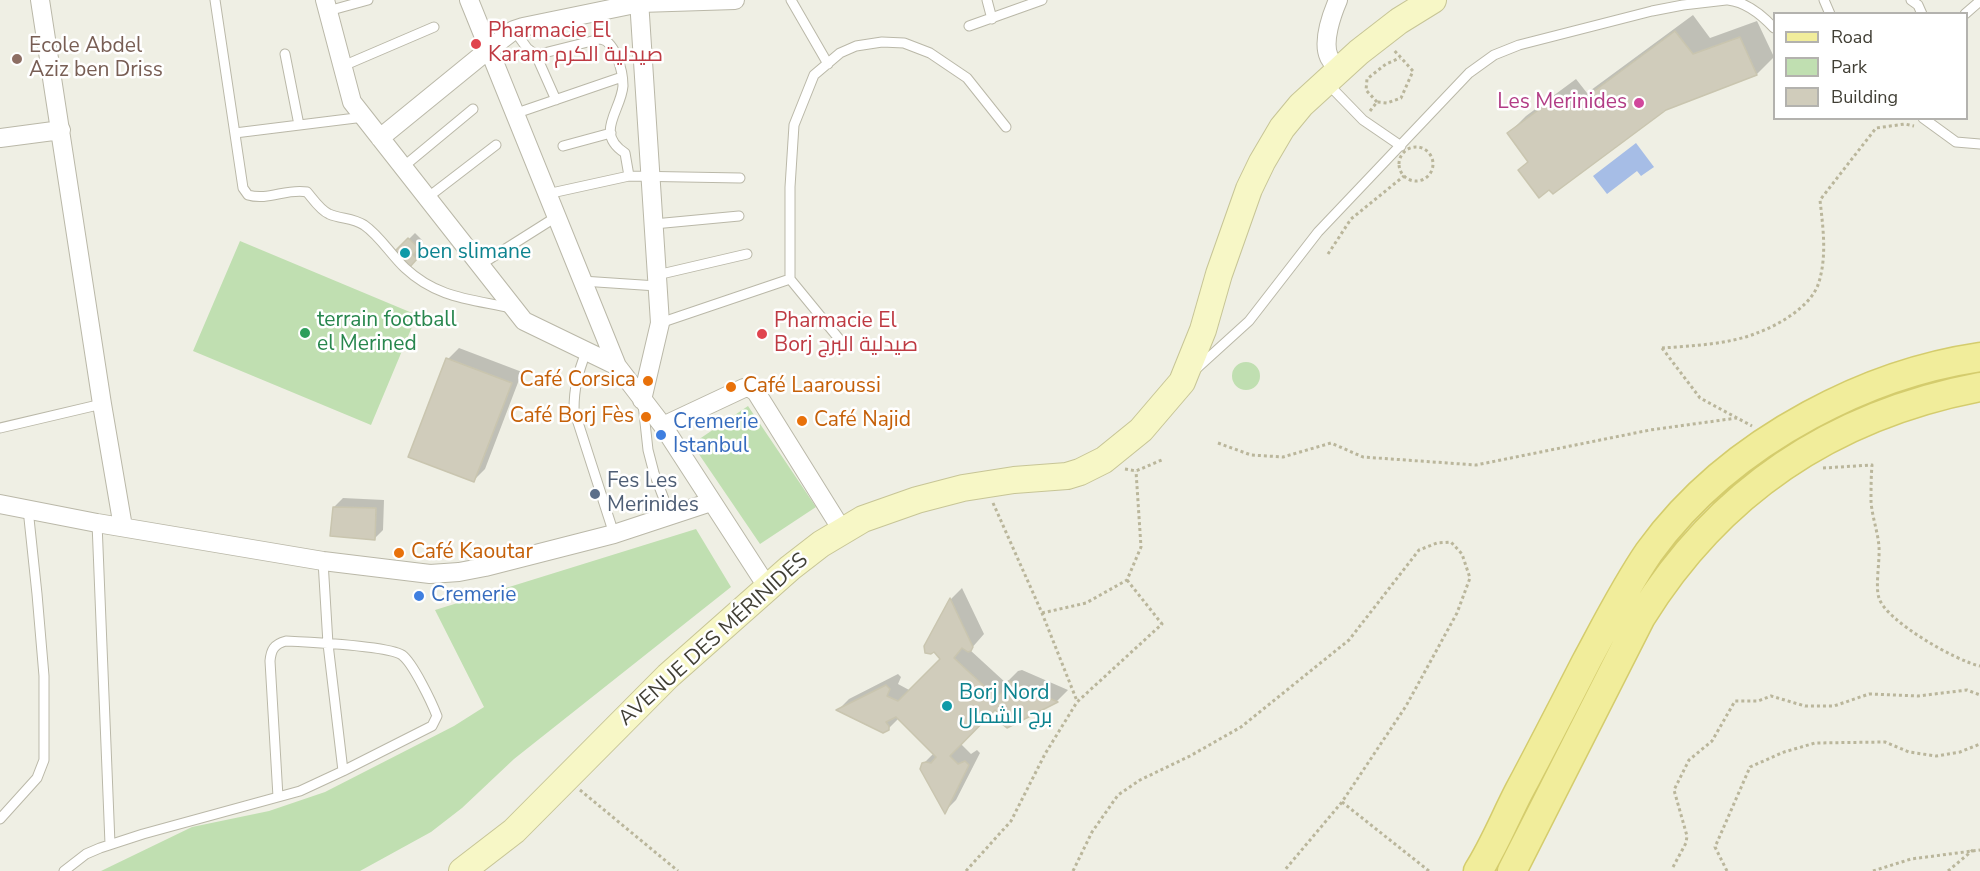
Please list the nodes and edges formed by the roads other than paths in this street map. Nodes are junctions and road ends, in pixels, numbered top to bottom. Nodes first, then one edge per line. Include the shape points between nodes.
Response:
1 (40, 0) edge
2 (215, 0) edge
3 (368, 0) edge
4 (469, 0) edge
5 (735, 0) edge
6 (791, 0) edge
7 (987, 0) edge
8 (1042, 0) edge
9 (1338, 0) edge
10 (1433, 0) edge
11 (1727, 0) edge
12 (1911, 0) edge
13 (699, 1) edge
14 (1980, 1) edge
15 (640, 2) edge
16 (1685, 2) edge
17 (326, 5) edge
18 (601, 5) edge
19 (1921, 12) edge
20 (1967, 12) edge
21 (992, 19) junction
22 (969, 26) dead end
23 (434, 27) dead end
24 (1773, 27) edge
25 (514, 30) junction
26 (488, 50) junction
27 (285, 54) dead end
28 (536, 55) junction
29 (828, 64) junction
30 (343, 66) junction
31 (1331, 75) junction
32 (622, 76) junction
33 (556, 100) junction
34 (473, 109) dead end
35 (514, 114) junction
36 (364, 117) junction
37 (1926, 120) edge
38 (299, 125) junction
39 (1006, 127) dead end
40 (61, 130) junction
41 (235, 133) junction
42 (611, 133) junction
43 (0, 138) edge
44 (380, 138) junction
45 (1980, 144) edge
46 (496, 145) dead end
47 (563, 146) dead end
48 (1401, 146) junction
49 (403, 167) junction
50 (628, 176) junction
51 (651, 178) junction
52 (740, 178) dead end
53 (547, 194) junction
54 (427, 198) junction
55 (739, 216) dead end
56 (556, 217) junction
57 (654, 224) junction
58 (747, 254) dead end
59 (480, 265) junction
60 (790, 279) junction
61 (657, 280) junction
62 (582, 281) junction
63 (513, 308) junction
64 (660, 323) junction
65 (840, 340) dead end
66 (586, 352) junction
67 (1980, 357) edge
68 (617, 366) junction
69 (1182, 382) junction
70 (1980, 387) edge
71 (642, 400) junction
72 (102, 404) junction
73 (663, 426) junction
74 (0, 428) edge
75 (711, 502) junction
76 (0, 504) edge
77 (28, 509) junction
78 (670, 515) junction
79 (97, 523) junction
80 (123, 527) junction
81 (842, 530) junction
82 (614, 534) junction
83 (323, 561) junction
84 (768, 588) junction
85 (328, 644) junction
86 (343, 771) junction
87 (278, 797) junction
88 (0, 819) edge
89 (110, 844) junction
90 (64, 871) edge
91 (462, 871) edge
92 (1478, 871) edge
93 (1512, 871) edge

1 - 40 street
2 - 41 lane
3 - 17 lane
4 - 26 street
5 - 13 street
6 - 29 lane
7 - 21 lane
8 - 21 lane
9 - 31 street via 1327,46
10 - 31 main road, AVENUE DES MÉRINIDES via 1380,34
11 - 16 lane
11 - 24 lane via 1738,2
12 - 19 lane
13 - 15 street
14 - 20 lane
15 - 18 street
15 - 51 street
16 - 48 lane via 1494,55 1469,74
17 - 30 street
18 - 25 street
21 - 22 lane
23 - 30 lane
25 - 26 street
25 - 28 lane
26 - 35 street
26 - 44 street
27 - 38 lane
28 - 32 lane via 606,39
28 - 33 lane
29 - 39 lane via 856,46 904,43 930,53 967,78
29 - 60 lane via 814,75 794,124
30 - 36 street via 352,102
31 - 48 lane via 1363,120
31 - 69 main road, AVENUE DES MÉRINIDES via 1282,128 1254,177
32 - 33 lane
32 - 42 lane via 622,91 610,120
33 - 35 lane
34 - 49 lane
35 - 53 street
36 - 38 lane
36 - 44 street
37 - 45 lane via 1956,142
38 - 41 lane
40 - 43 street
40 - 72 street
41 - 63 lane via 243,188 248,195 257,198 307,192 329,214 355,219 367,228 406,270 426,285 441,293
42 - 47 lane
42 - 50 lane via 617,149 625,153
44 - 49 street
46 - 54 lane
48 - 69 lane via 1318,232 1249,321
49 - 54 street
50 - 51 lane
50 - 53 lane
51 - 52 lane
51 - 57 street
53 - 56 street
54 - 59 street
55 - 57 lane
56 - 59 lane
56 - 62 street
57 - 61 street
58 - 61 lane
59 - 63 street
60 - 64 lane
60 - 65 lane
61 - 62 lane
61 - 64 street
62 - 68 street
63 - 66 street via 524,321
64 - 71 street
66 - 68 street
66 - 82 lane via 576,379 574,410
67 - 92 main road via 1922,369 1825,407 1742,457 1685,509 1650,552 1618,602
68 - 71 street
69 - 81 main road, AVENUE DES MÉRINIDES via 1141,430 1094,465 1067,476 985,485 916,500
70 - 93 main road via 1879,414 1845,429 1763,480 1699,538 1654,596 1632,634
71 - 73 street
71 - 78 lane via 648,450
72 - 74 lane
72 - 80 street
73 - 75 street
73 - 81 street via 750,388
75 - 78 street
75 - 84 street
76 - 77 street
77 - 79 street
77 - 88 lane via 44,676 44,760 38,778
78 - 82 street
79 - 80 street
79 - 89 lane
80 - 83 street
81 - 84 main road, AVENUE DES MÉRINIDES
82 - 83 street via 459,572 404,572
83 - 85 lane
84 - 91 main road, AVENUE DES MÉRINIDES via 669,676 514,831
85 - 86 lane
85 - 86 lane via 401,655 437,716 432,726
85 - 87 lane via 286,641 271,651
86 - 87 lane
87 - 89 lane
89 - 90 lane via 87,854

